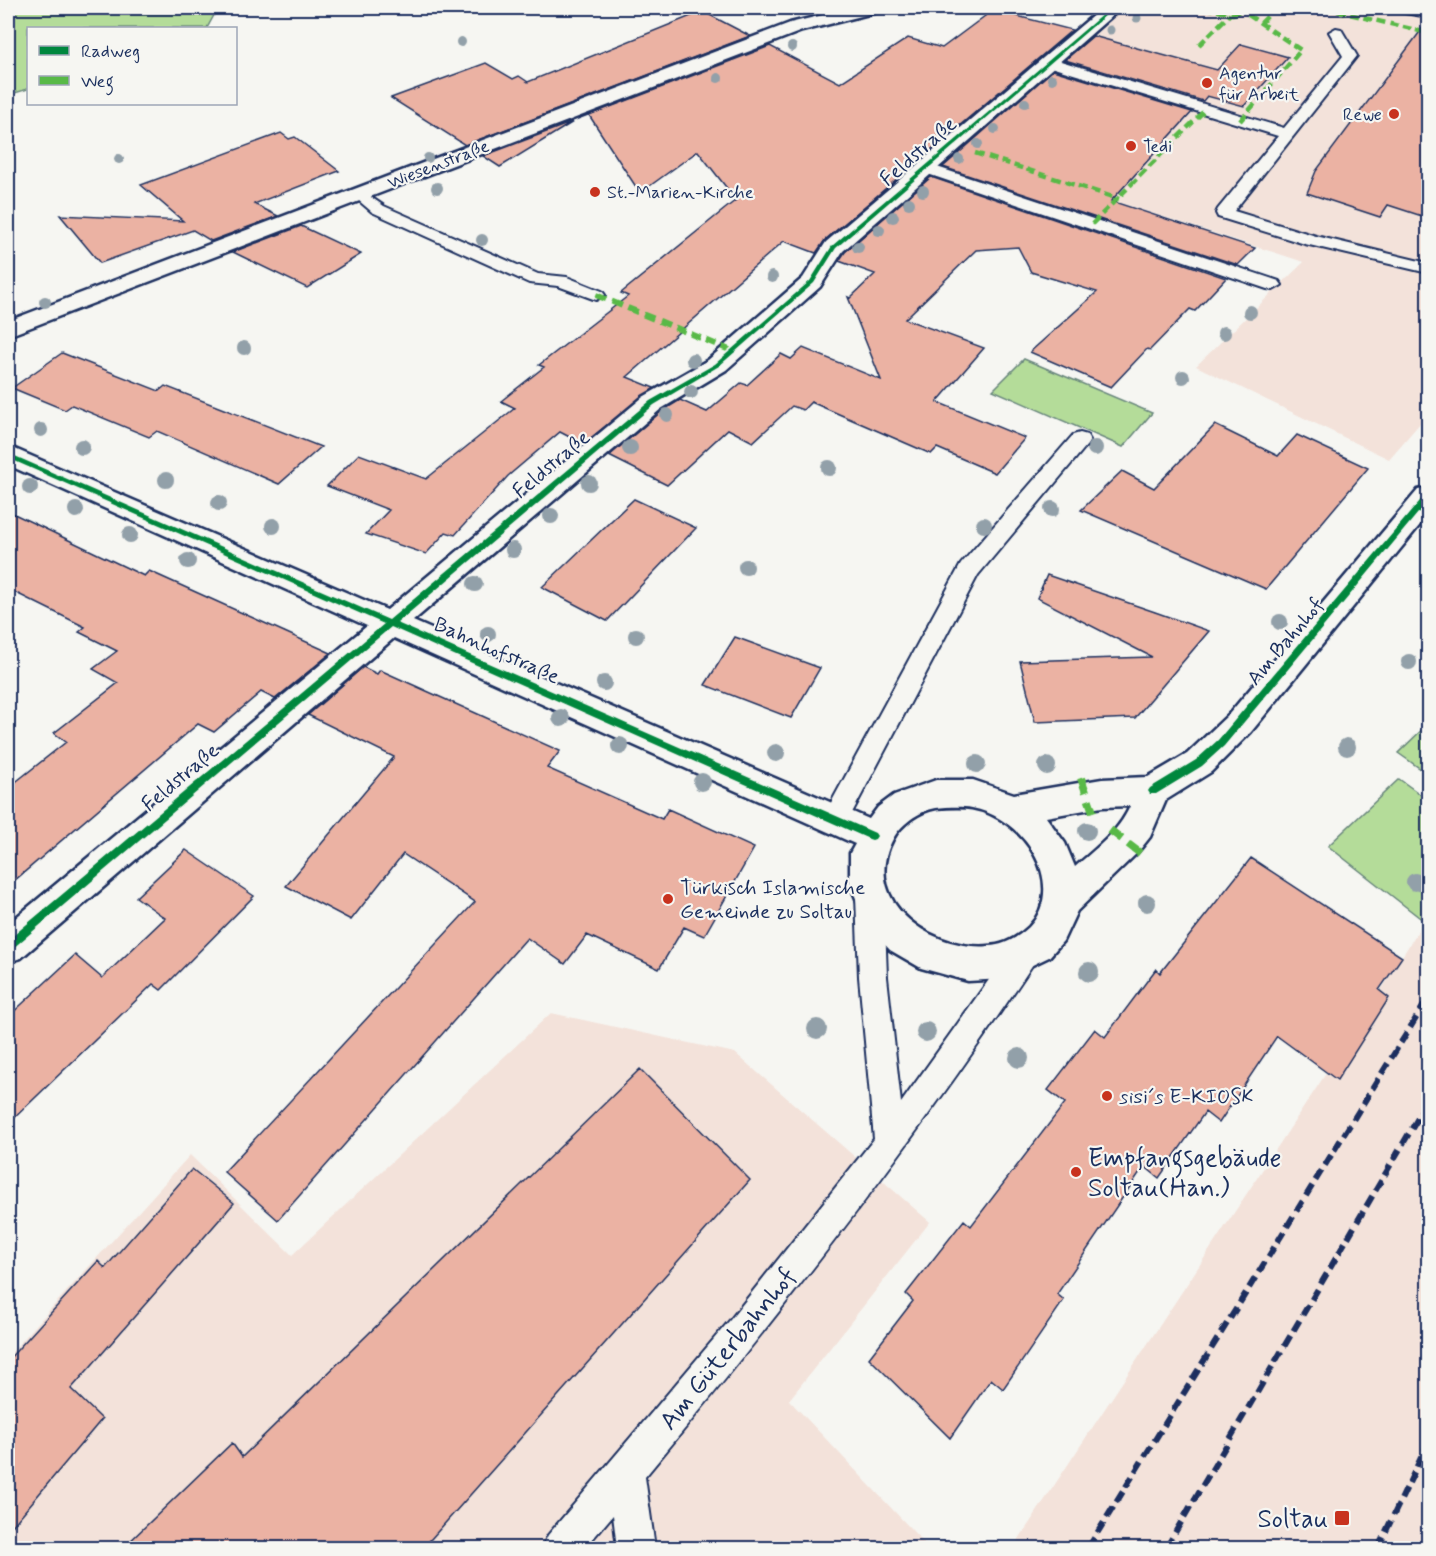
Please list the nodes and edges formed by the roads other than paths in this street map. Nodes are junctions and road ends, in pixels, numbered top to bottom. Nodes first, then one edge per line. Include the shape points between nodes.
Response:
1 (871, 8) edge
2 (1112, 8) edge
3 (1399, 8) edge
4 (1428, 13) edge
5 (1336, 32) dead end
6 (1049, 62) junction
7 (1288, 134) junction
8 (925, 168) junction
9 (359, 194) junction
10 (1428, 268) edge
11 (1273, 285) dead end
12 (596, 295) dead end
13 (8, 329) edge
14 (1080, 440) dead end
15 (8, 454) edge
16 (1428, 497) edge
17 (391, 623) junction
18 (1153, 791) junction
19 (1012, 809) junction
20 (835, 820) junction
21 (872, 836) junction
22 (870, 896) junction
23 (1063, 901) junction
24 (8, 946) edge
25 (1023, 955) junction
26 (890, 1144) junction
27 (626, 1472) junction
28 (561, 1548) edge
29 (636, 1548) edge

1 - 9 street, Wiesenstraße via 796,27
2 - 6 street, Feldstraße
3 - 4 lane
5 - 7 lane via 1350,56
6 - 7 lane
6 - 8 street, Feldstraße
7 - 10 lane via 1224,213 1311,240
8 - 11 lane
8 - 17 street, Feldstraße via 834,247 812,282 717,365 652,403
9 - 12 lane via 378,209 535,279 561,281
9 - 13 street, Wiesenstraße
14 - 20 lane via 969,570
15 - 17 street, Bahnhofstraße
16 - 18 street, Am Bahnhof via 1221,743 1199,763
17 - 20 street, Bahnhofstraße
17 - 24 street, Feldstraße
18 - 19 street, Am Bahnhof via 1102,793
18 - 23 street via 1126,842
19 - 21 street via 973,794 932,795 897,809
19 - 23 street via 1042,834 1059,866
20 - 21 street, Bahnhofstraße
21 - 22 street via 865,865
22 - 25 street via 894,932 933,958 980,966
22 - 26 lane via 873,977
23 - 25 street via 1048,934
25 - 26 lane, Am Güterbahnhof
26 - 27 lane, Am Güterbahnhof
27 - 28 lane, Am Güterbahnhof
27 - 29 lane

